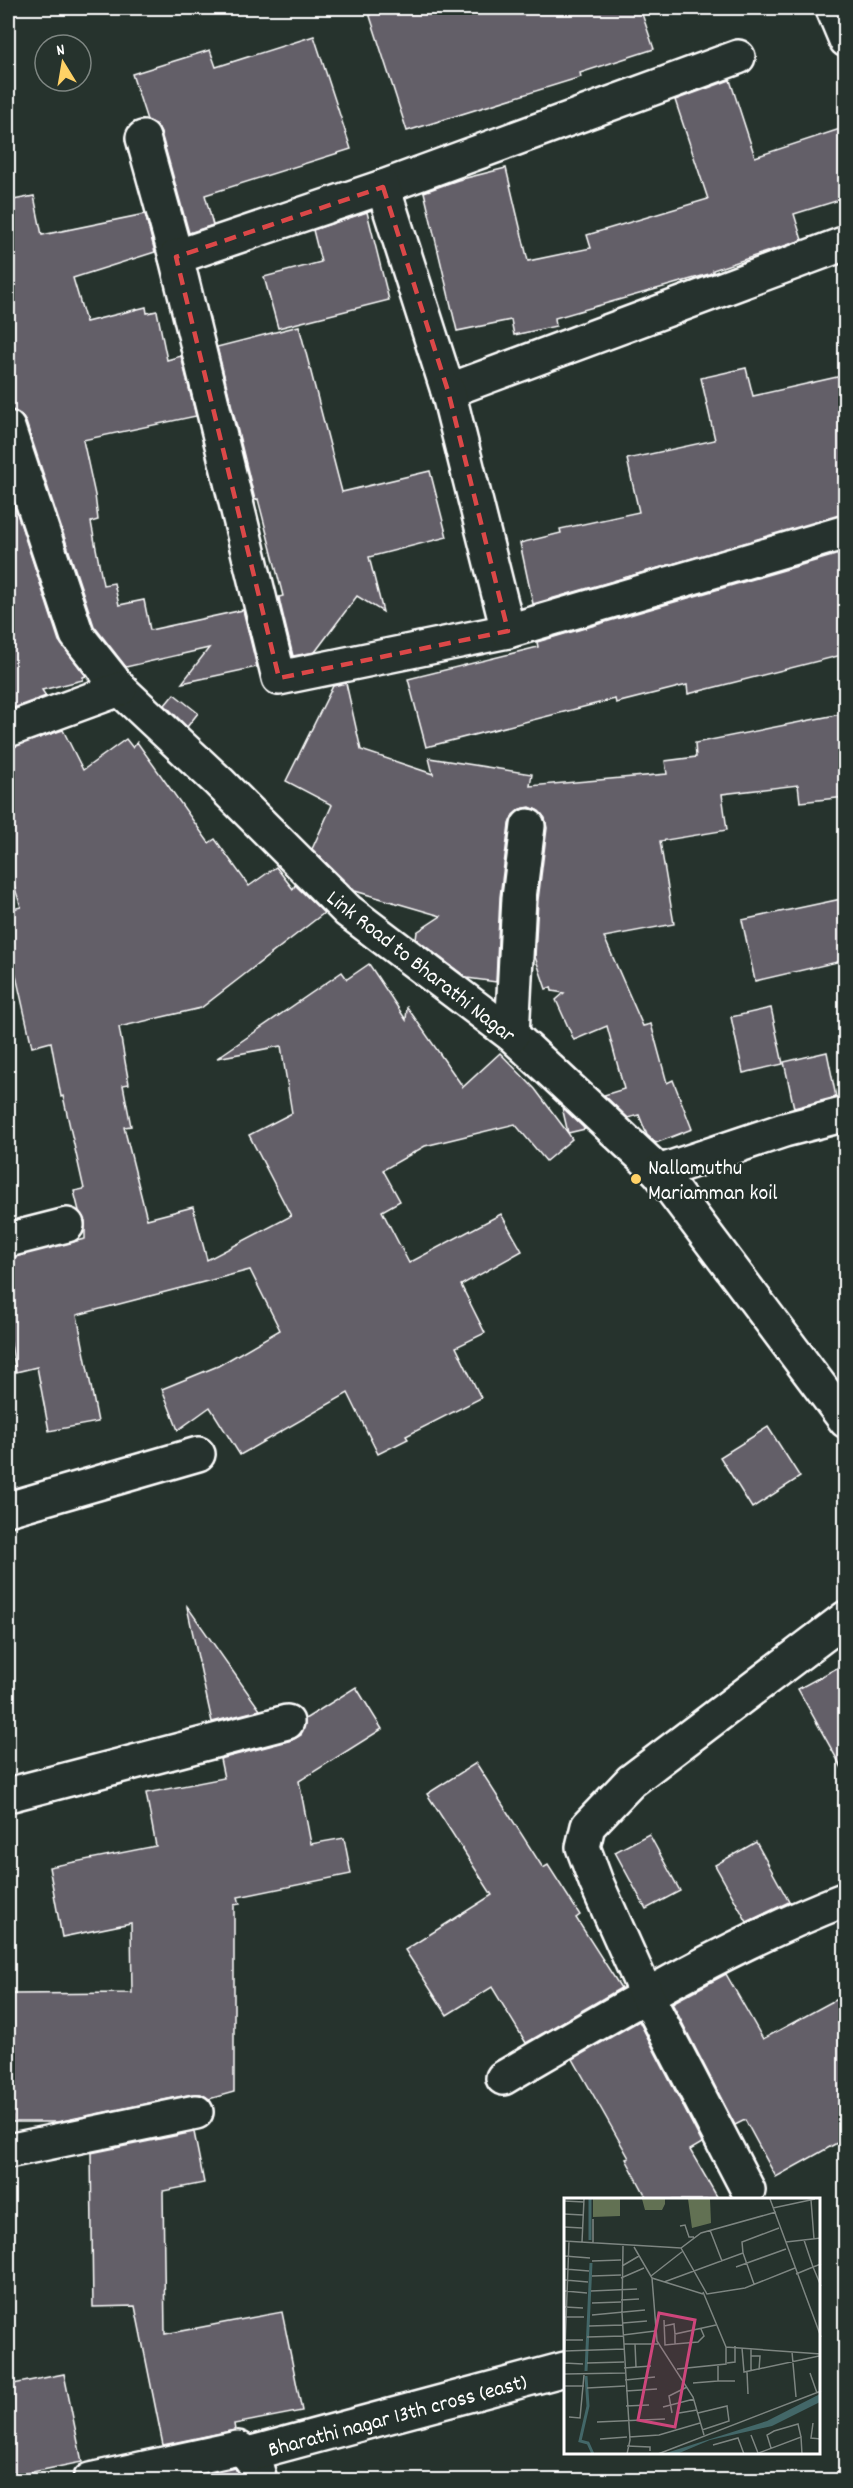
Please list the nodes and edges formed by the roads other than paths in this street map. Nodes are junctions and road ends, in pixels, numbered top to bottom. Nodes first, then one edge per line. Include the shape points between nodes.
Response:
1 (833, 9) dead end
2 (846, 40) edge
3 (738, 57) dead end
4 (143, 138) dead end
5 (383, 187) junction
6 (846, 243) edge
7 (176, 257) junction
8 (448, 391) junction
9 (8, 428) edge
10 (846, 532) edge
11 (508, 631) junction
12 (120, 689) junction
13 (8, 730) edge
14 (528, 826) dead end
15 (512, 1035) junction
16 (846, 1114) edge
17 (659, 1173) junction
18 (67, 1225) dead end
19 (8, 1240) edge
20 (846, 1421) edge
21 (198, 1454) dead end
22 (8, 1509) edge
23 (846, 1618) edge
24 (287, 1722) dead end
25 (8, 1795) edge
26 (846, 1899) edge
27 (646, 1994) junction
28 (503, 2078) dead end
29 (196, 2112) dead end
30 (8, 2151) edge
31 (748, 2190) dead end
32 (564, 2369) edge
33 (254, 2467) edge
34 (90, 2481) edge

1 - 2 street
3 - 5 street
4 - 7 street
5 - 7 street
5 - 8 street
6 - 8 street
7 - 11 street via 279,678
8 - 11 street
9 - 12 street, Link Road to Bharathi Nagar via 77,635
10 - 11 street
12 - 13 street
12 - 15 street, Link Road to Bharathi Nagar via 348,911
14 - 15 street via 519,898
15 - 17 street, Link Road to Bharathi Nagar
16 - 17 street via 784,1130
17 - 20 street, Link Road to Bharathi Nagar
18 - 19 street
21 - 22 street
23 - 27 street via 631,1781 588,1826 583,1847
24 - 25 street
26 - 27 street via 778,1925
27 - 28 street
27 - 31 street
29 - 30 street
32 - 33 street, Bharathi nagar 13th cross (east)
33 - 34 street, Bharathi nagar 13th cross (east) via 238,2448

